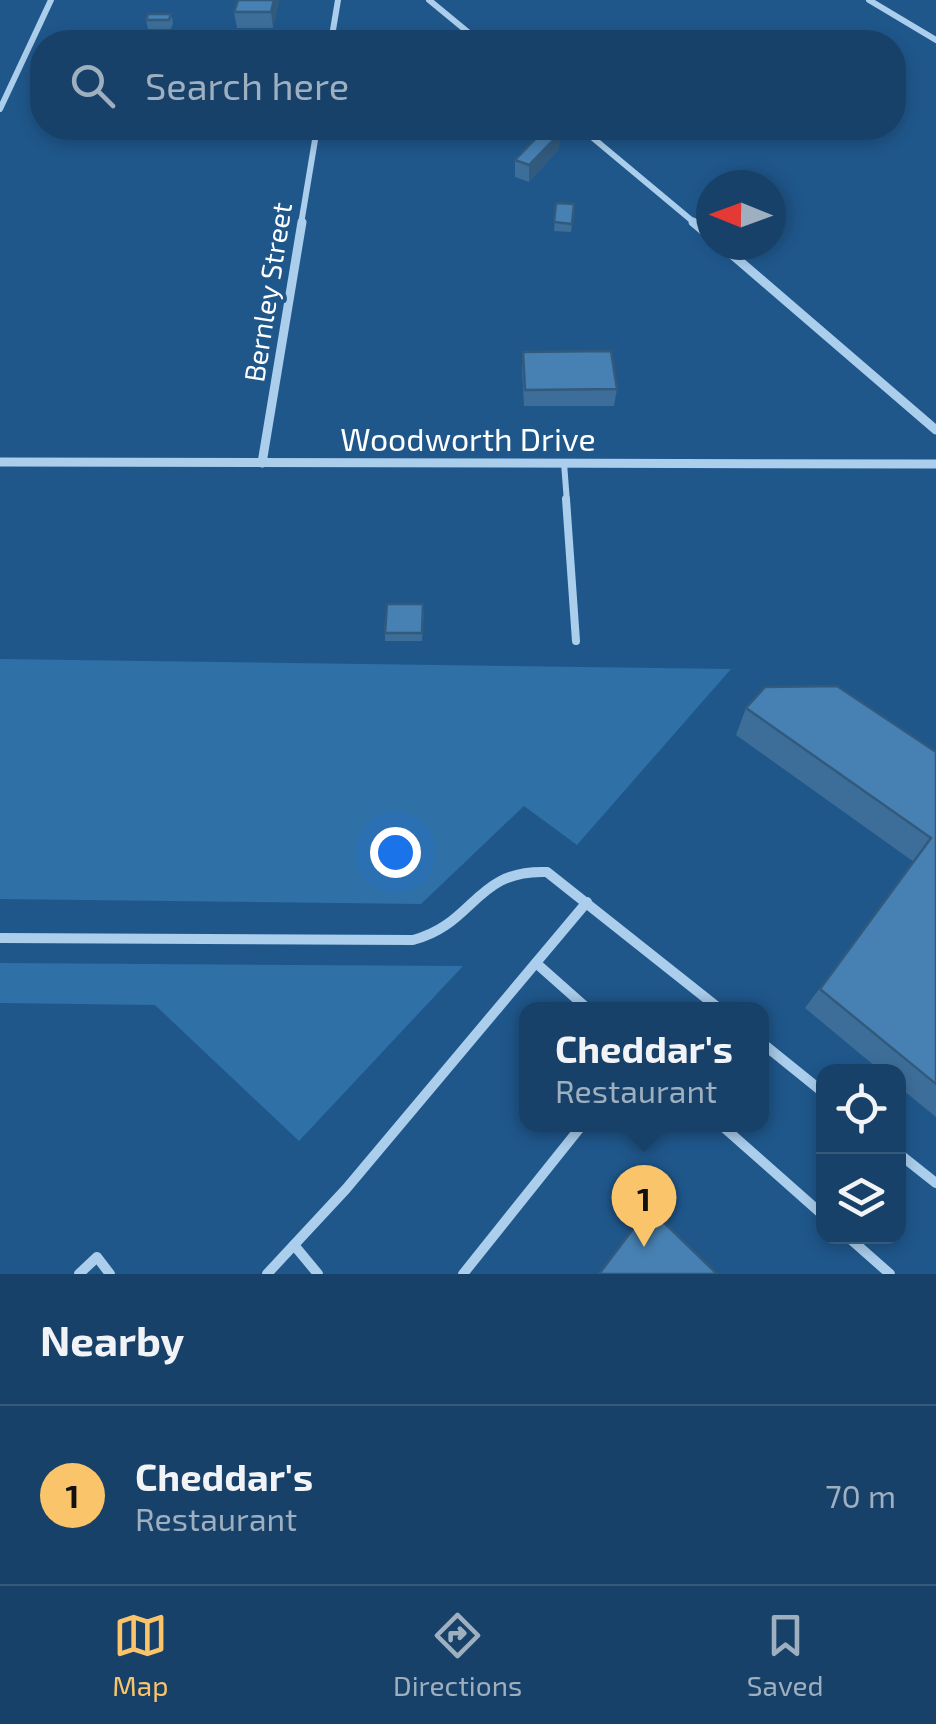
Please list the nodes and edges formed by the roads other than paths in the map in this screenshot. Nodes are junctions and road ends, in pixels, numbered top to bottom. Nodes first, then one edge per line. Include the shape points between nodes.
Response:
1 (51, 0) edge
2 (338, 0) edge
3 (429, 0) edge
4 (869, 0) edge
5 (37, 30) edge
6 (332, 30) edge
7 (465, 30) edge
8 (936, 40) edge
9 (30, 45) edge
10 (0, 109) edge
11 (315, 140) edge
12 (595, 140) edge
13 (696, 224) edge
14 (738, 260) edge
15 (936, 430) edge
16 (0, 462) edge
17 (262, 463) junction
18 (564, 464) junction
19 (936, 464) edge
20 (576, 641) dead end
21 (588, 902) junction
22 (0, 938) edge
23 (536, 963) junction
24 (580, 1002) edge
25 (710, 1002) edge
26 (769, 1048) edge
27 (816, 1086) edge
28 (577, 1132) edge
29 (729, 1132) edge
30 (899, 1154) edge
31 (936, 1183) edge
32 (816, 1209) edge
33 (856, 1244) edge
34 (294, 1246) junction
35 (79, 1274) edge
36 (110, 1274) edge
37 (268, 1274) edge
38 (318, 1274) edge
39 (463, 1274) edge
40 (890, 1274) edge

1 - 5 street
2 - 6 street
3 - 7 street
4 - 8 street
9 - 10 street
11 - 17 street, Bernley Street
12 - 13 street
14 - 15 street
16 - 17 street, Woodworth Drive
17 - 18 street, Woodworth Drive
18 - 19 street, Woodworth Drive
18 - 20 lane
21 - 22 lane via 547,872 519,869 497,877 441,932 413,940
21 - 23 lane
21 - 25 lane
23 - 24 lane
23 - 34 lane
26 - 27 lane
28 - 39 lane
29 - 32 lane
30 - 31 lane
33 - 40 lane
34 - 37 lane
34 - 38 lane
35 - 36 lane via 97,1257

